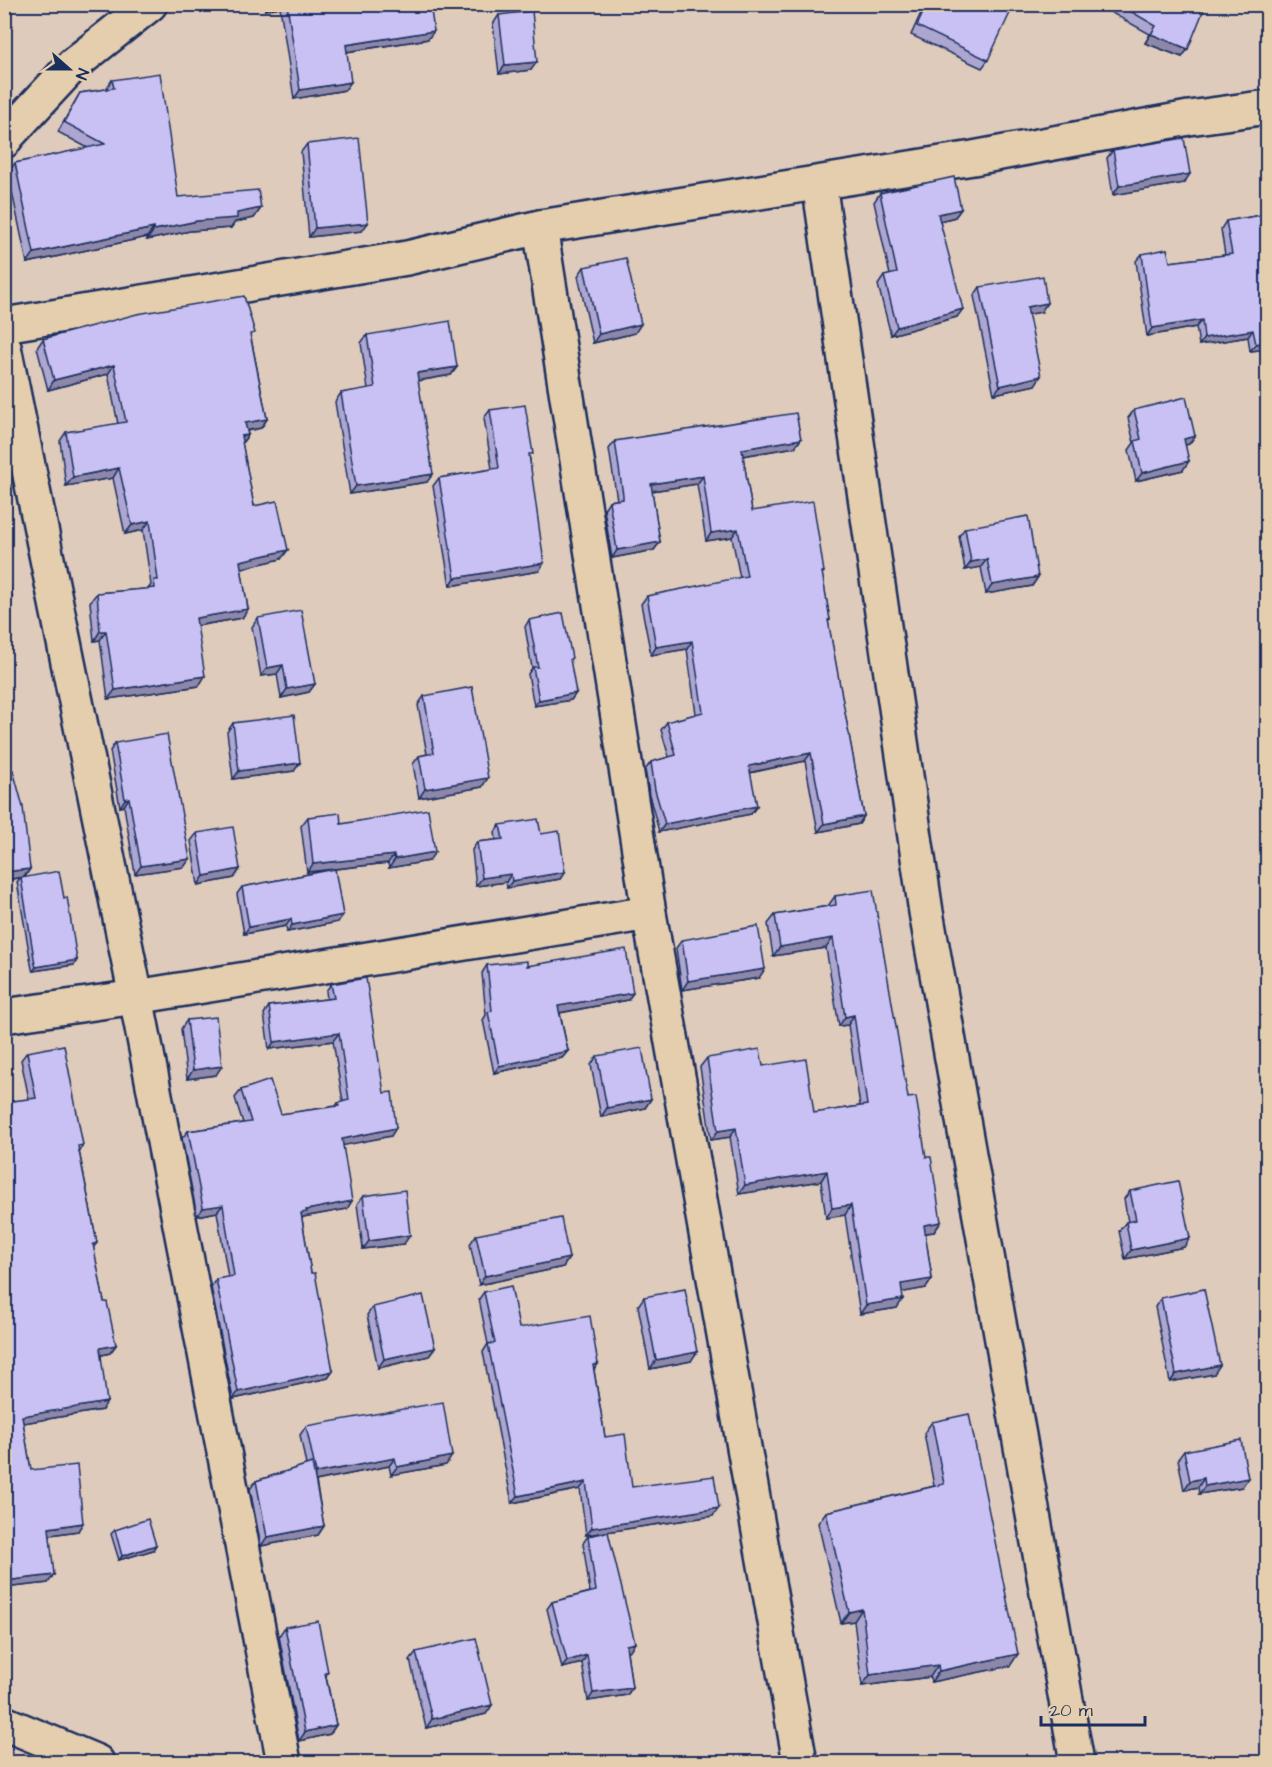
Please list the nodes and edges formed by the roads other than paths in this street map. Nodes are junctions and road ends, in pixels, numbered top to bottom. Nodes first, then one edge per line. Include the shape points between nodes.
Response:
1 (150, 4) edge
2 (1268, 107) edge
3 (4, 141) edge
4 (819, 183) junction
5 (540, 226) junction
6 (4, 325) edge
7 (4, 347) edge
8 (649, 913) junction
9 (136, 997) junction
10 (4, 1016) edge
11 (4, 1723) edge
12 (97, 1762) edge
13 (284, 1762) edge
14 (800, 1762) edge
15 (1077, 1762) edge

1 - 3 street via 73,65
2 - 4 street
4 - 5 street
4 - 15 street via 926,912
5 - 6 street via 407,258
5 - 8 street
7 - 9 street
8 - 9 street
8 - 14 street
9 - 10 street
9 - 13 street
11 - 12 street

